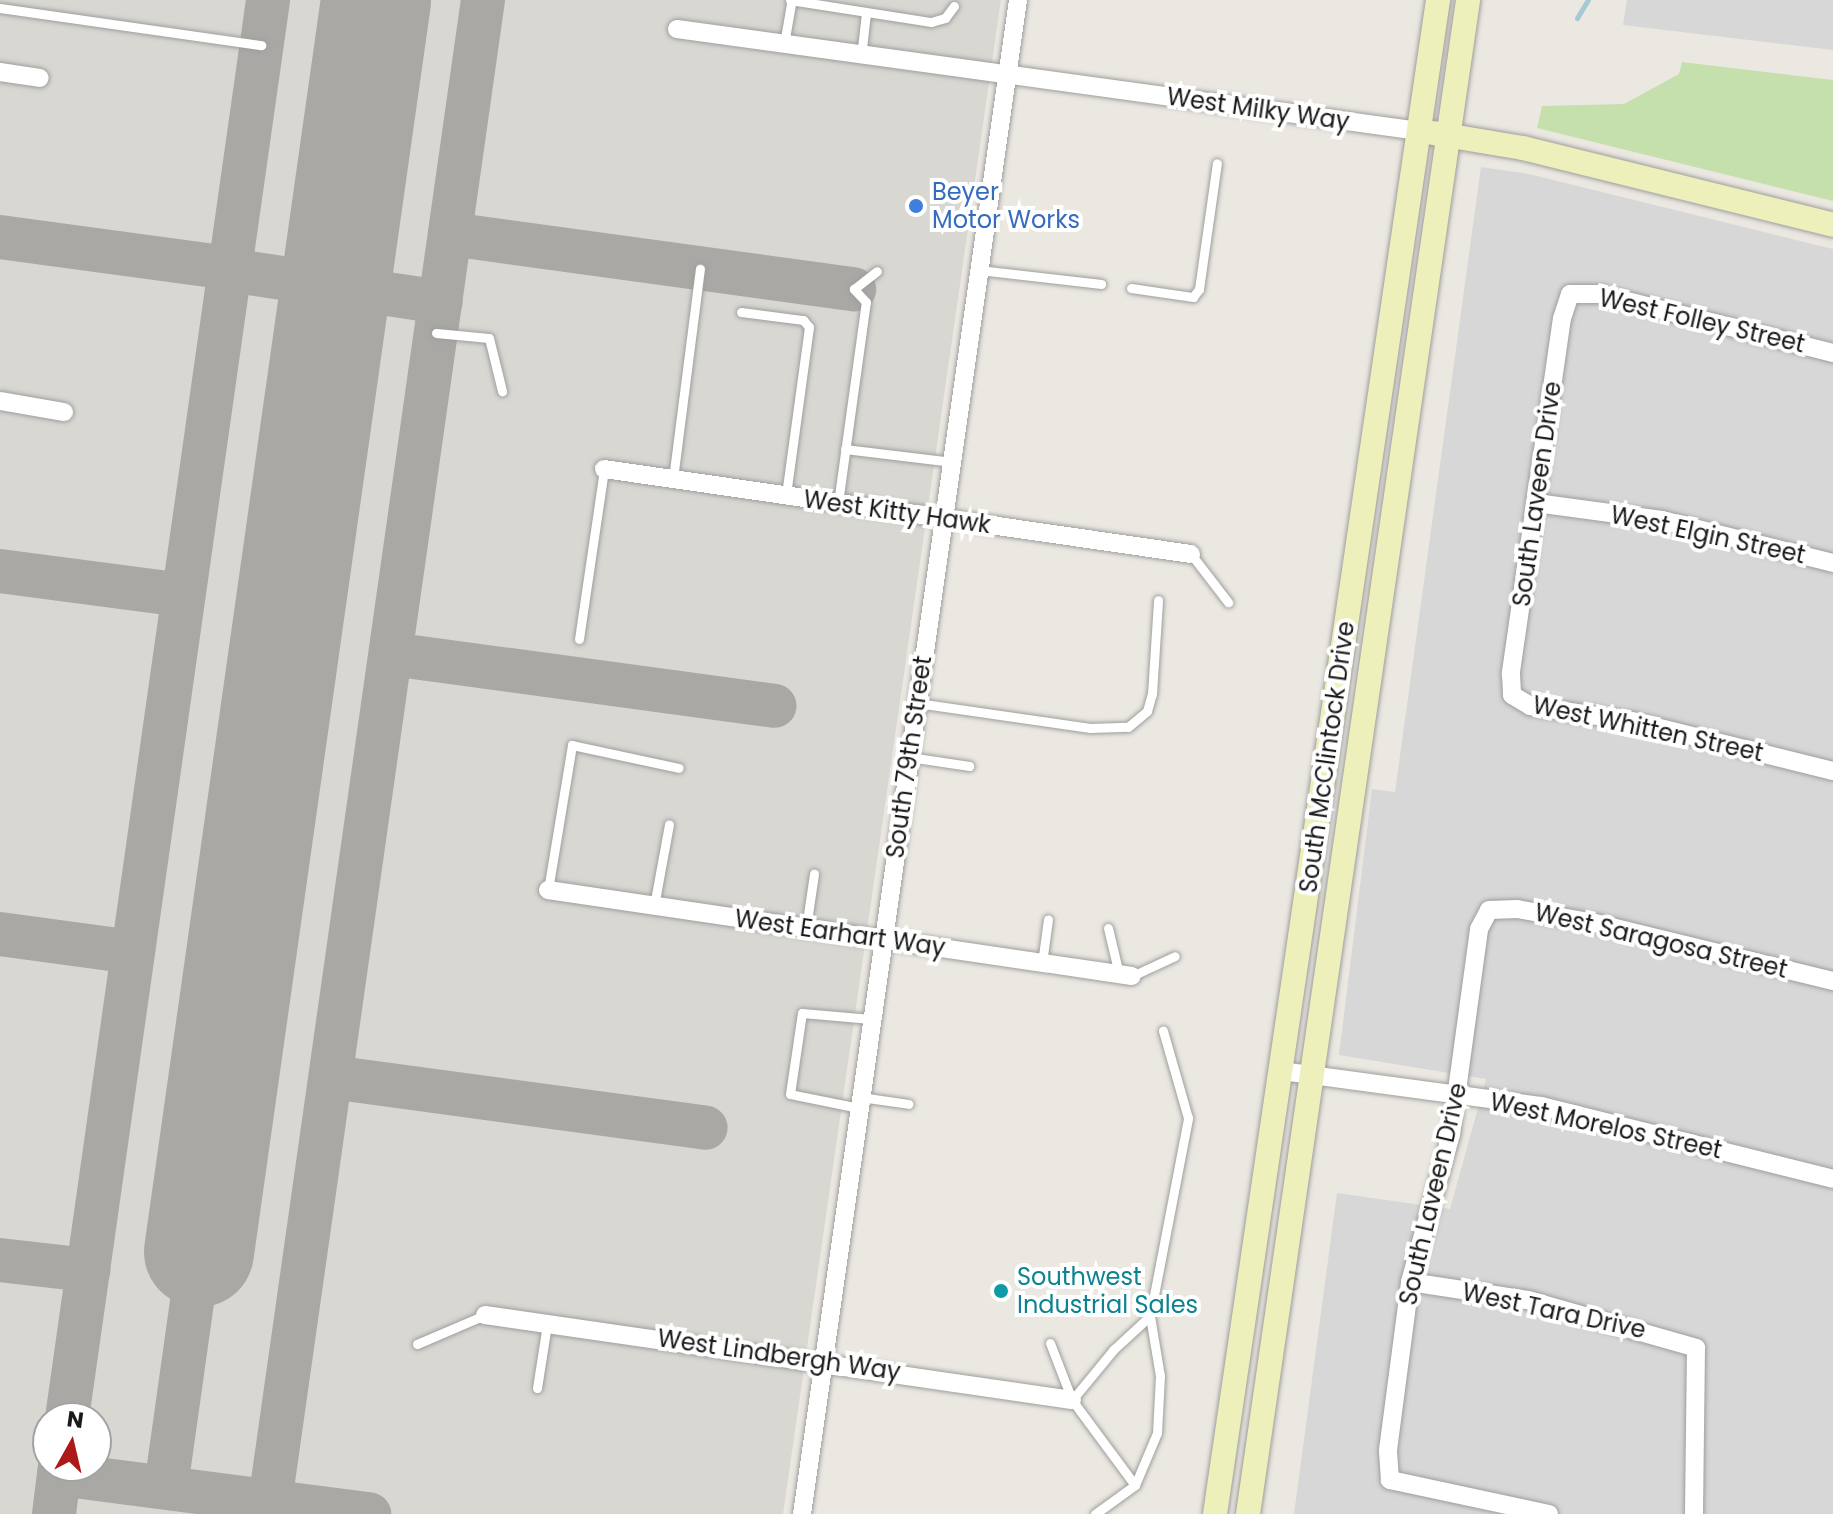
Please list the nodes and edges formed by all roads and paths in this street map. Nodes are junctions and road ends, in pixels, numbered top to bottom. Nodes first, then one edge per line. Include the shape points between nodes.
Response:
1 (1018, 0) edge
2 (1438, 0) edge
3 (1468, 0) edge
4 (791, 2) edge
5 (954, 6) dead end
6 (0, 8) edge
7 (866, 13) junction
8 (677, 29) dead end
9 (261, 45) dead end
10 (784, 46) junction
11 (861, 57) junction
12 (0, 72) edge
13 (1007, 77) junction
14 (40, 78) dead end
15 (1419, 131) junction
16 (1449, 135) junction
17 (1217, 163) dead end
18 (1833, 225) edge
19 (700, 269) dead end
20 (979, 270) junction
21 (877, 271) dead end
22 (1101, 284) dead end
23 (1131, 288) dead end
24 (1570, 294) joint
25 (741, 312) dead end
26 (436, 333) dead end
27 (1833, 353) edge
28 (502, 391) dead end
29 (0, 401) edge
30 (64, 412) dead end
31 (845, 449) junction
32 (952, 462) junction
33 (604, 469) joint
34 (673, 479) junction
35 (786, 495) junction
36 (838, 503) junction
37 (1536, 503) junction
38 (944, 518) junction
39 (1191, 554) joint
40 (1833, 563) edge
41 (1158, 600) dead end
42 (1228, 602) dead end
43 (579, 639) dead end
44 (1512, 695) joint
45 (917, 703) junction
46 (909, 757) junction
47 (969, 766) dead end
48 (679, 768) dead end
49 (1833, 771) edge
50 (669, 824) dead end
51 (814, 874) dead end
52 (548, 890) joint
53 (654, 906) junction
54 (1489, 910) joint
55 (1048, 919) dead end
56 (806, 928) junction
57 (1108, 928) dead end
58 (883, 939) junction
59 (1175, 956) dead end
60 (1042, 963) junction
61 (1125, 975) junction
62 (1833, 981) edge
63 (871, 1019) junction
64 (1163, 1031) dead end
65 (1282, 1071) junction
66 (1311, 1074) junction
67 (1458, 1095) junction
68 (860, 1103) junction
69 (909, 1104) dead end
70 (1833, 1179) edge
71 (1410, 1282) junction
72 (485, 1315) joint
73 (1150, 1316) junction
74 (547, 1323) junction
75 (1050, 1343) dead end
76 (417, 1344) dead end
77 (822, 1360) junction
78 (537, 1388) dead end
79 (1072, 1400) junction
80 (1135, 1485) junction
81 (802, 1514) edge
82 (1095, 1514) edge
83 (1215, 1514) edge
84 (1248, 1514) edge
85 (1549, 1514) edge
86 (1694, 1514) edge

1 - 13 street, South 79th Street
2 - 15 main road, South McClintock Drive
3 - 16 main road, South McClintock Drive
4 - 7 lane
4 - 10 lane
5 - 7 lane via 945,18 931,22
6 - 9 lane
7 - 11 lane
8 - 10 street, West Milky Way
10 - 11 street, West Milky Way
11 - 13 street, West Milky Way
12 - 14 street
13 - 15 street, West Milky Way
13 - 20 street, South 79th Street
15 - 16 main road, West Milky Way
15 - 65 main road, South McClintock Drive
16 - 18 main road, West Milky Way via 1560,156
16 - 66 main road, South McClintock Drive
17 - 23 lane via 1199,289 1193,297
19 - 34 lane
20 - 22 lane
20 - 32 street, South 79th Street
21 - 31 lane via 854,289 866,302
24 - 27 street, West Folley Street via 1599,294
24 - 37 street, South Laveen Drive via 1562,318
25 - 35 lane via 803,320 809,327
26 - 28 lane via 489,338
29 - 30 street
31 - 32 lane
31 - 36 lane
32 - 38 street, South 79th Street
33 - 34 street, West Kitty Hawk
33 - 43 lane
34 - 35 street, West Kitty Hawk
35 - 36 street, West Kitty Hawk
36 - 38 street, West Kitty Hawk
37 - 40 street, West Elgin Street via 1662,520
37 - 44 street, South Laveen Drive
38 - 39 street, West Kitty Hawk
38 - 45 street, South 79th Street
39 - 42 lane
41 - 45 lane via 1152,694 1147,711 1128,727 1090,728
44 - 49 street, West Whitten Street via 1530,706 1632,721
45 - 46 street, South 79th Street
46 - 47 lane
46 - 58 street, South 79th Street
48 - 52 lane via 572,745
50 - 53 lane
51 - 56 lane
52 - 53 street, West Earhart Way
53 - 56 street, West Earhart Way
54 - 62 street, West Saragosa Street via 1517,909 1595,923
54 - 67 street, South Laveen Drive via 1479,929
55 - 60 lane
56 - 58 street, West Earhart Way
57 - 61 lane
58 - 60 street, West Earhart Way
58 - 63 street, South 79th Street
59 - 61 lane
60 - 61 street, West Earhart Way
63 - 68 street, South 79th Street
63 - 68 lane via 802,1013 790,1094
64 - 73 lane via 1188,1118
65 - 66 street, West Morelos Street
65 - 83 main road, South McClintock Drive
66 - 67 street, West Morelos Street
66 - 84 main road, South McClintock Drive
67 - 70 street, West Morelos Street via 1541,1106
67 - 71 street, South Laveen Drive
68 - 69 lane
68 - 77 street, South 79th Street
71 - 85 street, South Laveen Drive via 1388,1450 1390,1480
71 - 86 street, West Tara Drive via 1528,1300 1696,1348
72 - 74 street, West Lindbergh Way
72 - 76 lane
73 - 79 lane
73 - 80 lane via 1160,1376 1157,1433
74 - 77 street, West Lindbergh Way
74 - 78 lane
75 - 79 lane
77 - 79 street, West Lindbergh Way
77 - 81 street, South 79th Street
79 - 80 lane
80 - 82 lane

